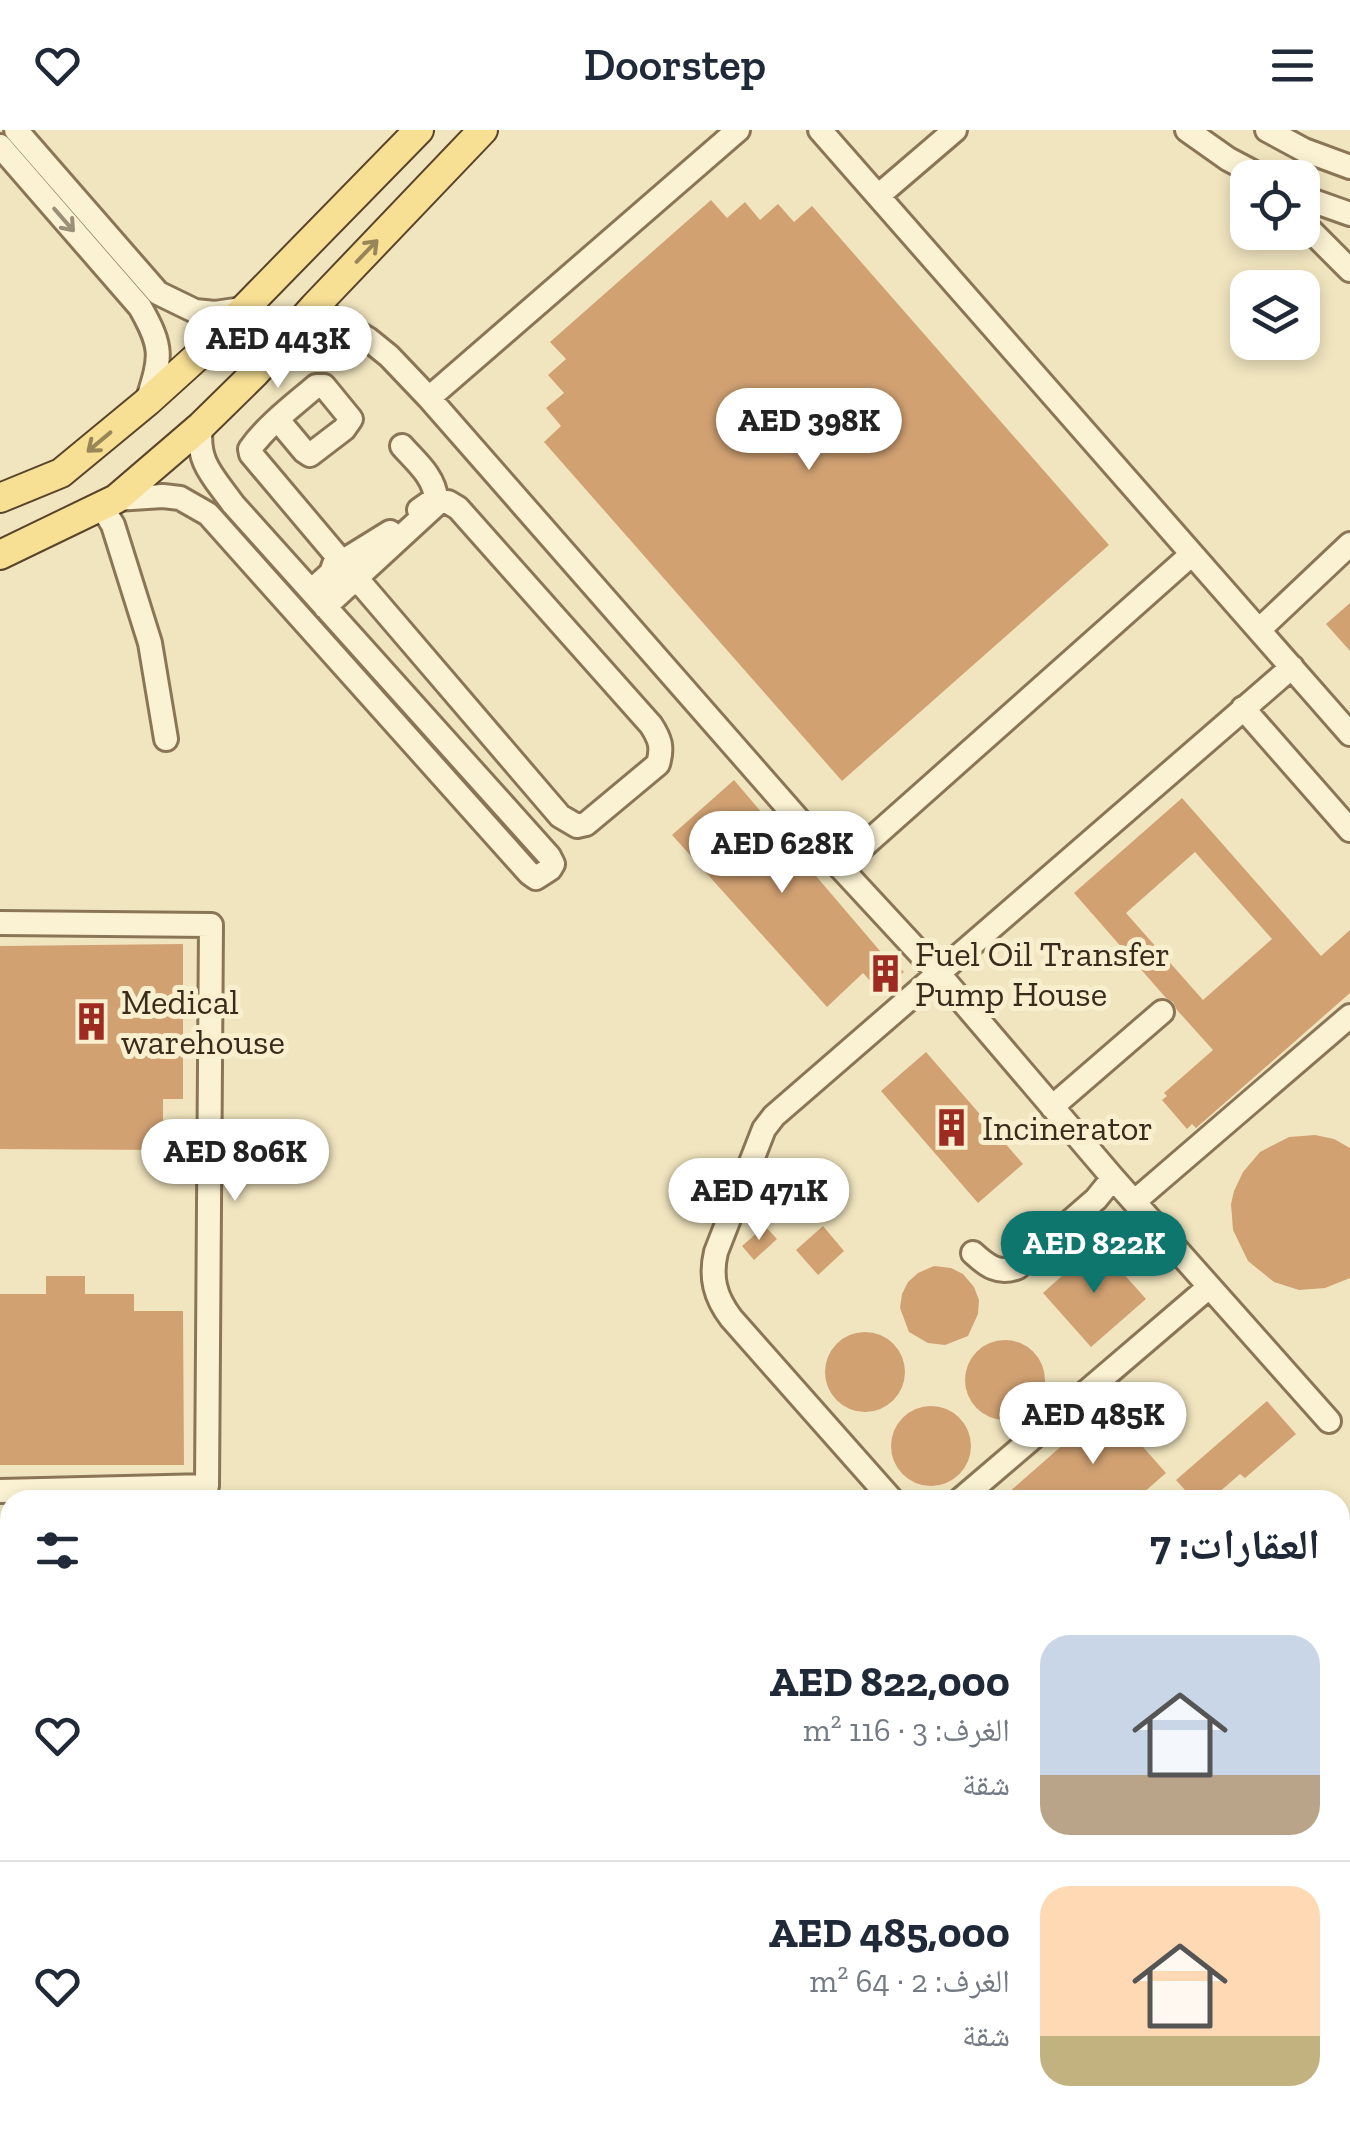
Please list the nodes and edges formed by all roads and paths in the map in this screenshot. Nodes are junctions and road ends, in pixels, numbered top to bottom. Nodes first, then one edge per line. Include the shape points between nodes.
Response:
1 (16, 130) edge
2 (419, 130) edge
3 (483, 130) edge
4 (738, 130) edge
5 (820, 130) edge
6 (955, 130) edge
7 (1187, 130) edge
8 (1267, 130) edge
9 (0, 146) edge
10 (1228, 159) edge
11 (1350, 167) edge
12 (878, 196) junction
13 (1320, 203) edge
14 (1350, 214) edge
15 (1320, 240) edge
16 (1350, 270) edge
17 (314, 307) junction
18 (242, 309) junction
19 (428, 398) junction
20 (147, 402) junction
21 (278, 420) dead end
22 (200, 426) junction
23 (402, 446) dead end
24 (0, 498) edge
25 (109, 503) junction
26 (1350, 544) edge
27 (1192, 554) junction
28 (0, 556) edge
29 (340, 579) junction
30 (318, 598) junction
31 (297, 614) junction
32 (1258, 630) junction
33 (1292, 667) junction
34 (1243, 708) junction
35 (1350, 734) edge
36 (166, 739) dead end
37 (1350, 830) edge
38 (840, 867) junction
39 (0, 923) edge
40 (939, 974) junction
41 (1162, 1012) dead end
42 (1350, 1016) edge
43 (1052, 1107) junction
44 (1113, 1178) junction
45 (1135, 1202) junction
46 (973, 1254) dead end
47 (1210, 1287) junction
48 (1329, 1421) dead end
49 (42, 1490) edge
50 (883, 1490) edge
51 (972, 1490) edge

1 - 18 street via 158,293 195,311
2 - 18 main road
17 -> 3 main road
4 - 19 street
5 - 12 street
6 - 12 street
7 - 10 street
8 - 11 street
9 -> 20 street via 146,318 159,364
12 - 27 street
13 - 14 street
15 - 16 street
17 - 19 street via 368,339
17 - 22 main road
18 - 20 main road
19 - 38 street
20 -> 24 main road via 62,473
21 - 29 street via 251,454 336,556
22 - 25 main road
22 - 30 street via 202,460
23 - 29 street via 432,481 436,498 348,558
25 - 28 main road
25 - 31 street via 163,496 208,514
25 - 36 street via 150,642
26 - 32 street
27 - 32 street
27 - 38 street
29 - 29 street via 364,586 560,816 577,826 658,764 660,740 650,724 448,502 439,502
29 - 30 street
30 - 31 street
30 - 31 street via 549,856 550,869 536,878 529,874
32 - 33 street
33 - 34 street
33 - 35 street
34 - 37 street
34 - 40 street
38 - 40 street
39 - 49 street via 211,926 208,1486
40 - 43 street
40 - 50 street via 768,1122 713,1272 731,1318
41 - 43 street
42 - 45 street
43 - 44 street
44 - 45 street
44 - 46 street via 1018,1267 995,1270
45 - 47 street
47 - 48 street
47 - 51 street

